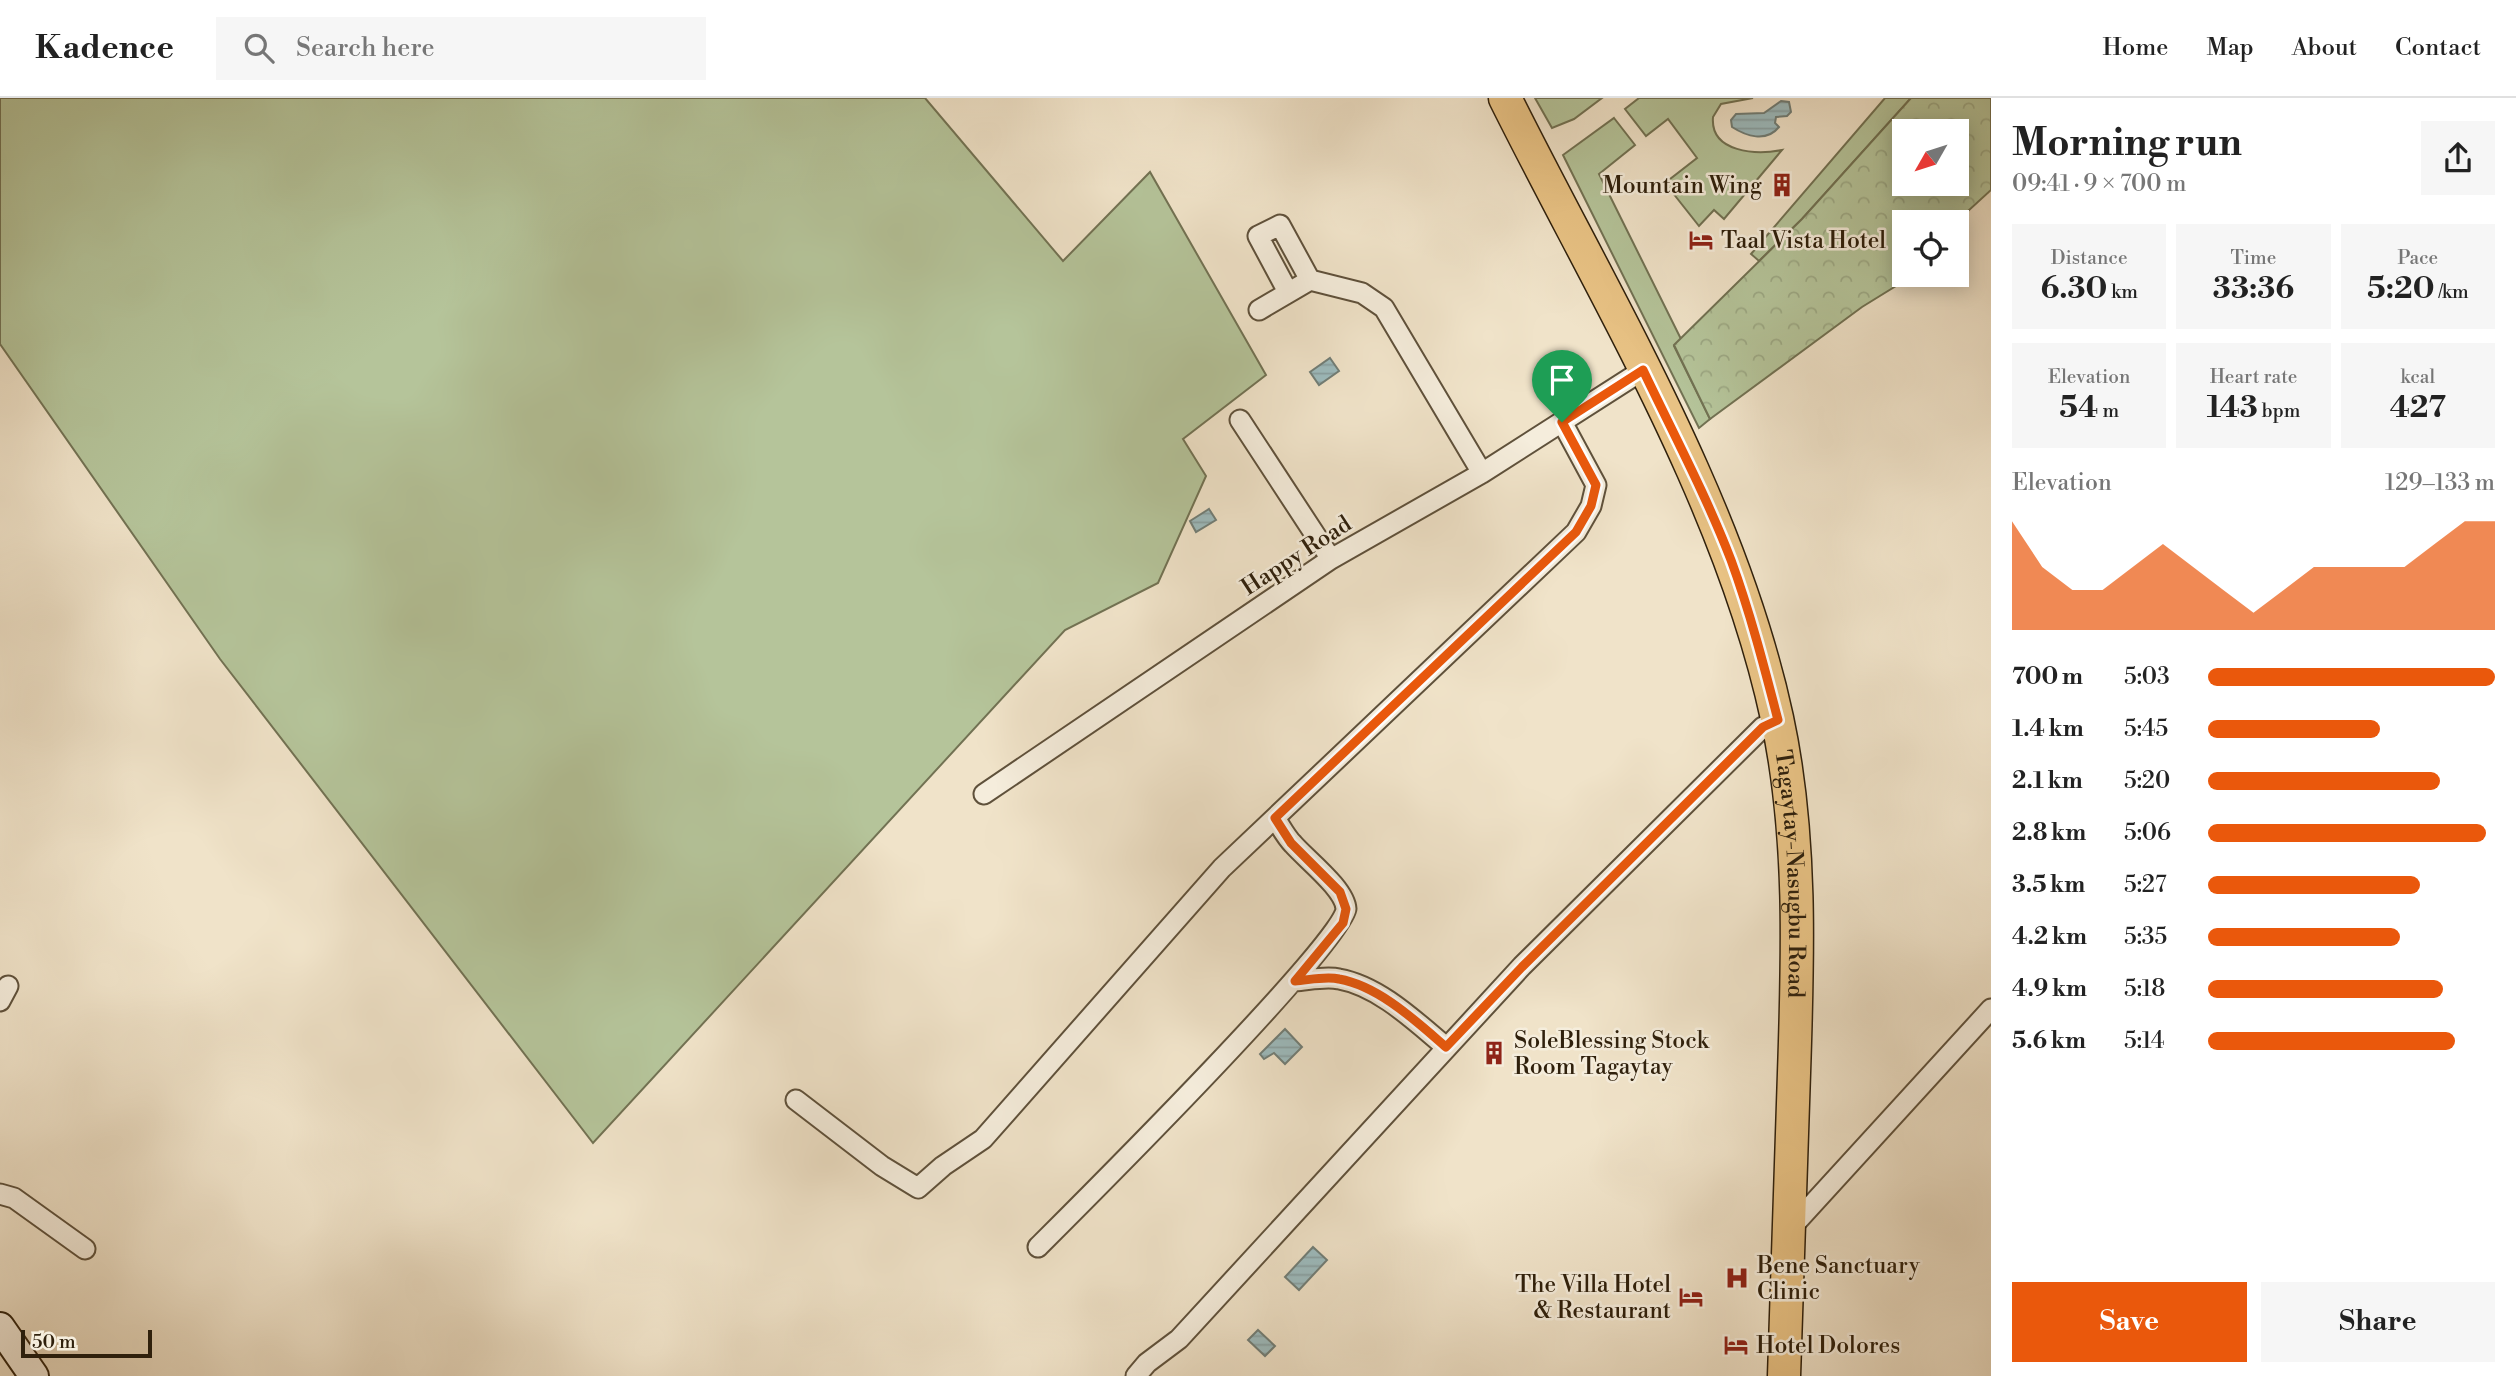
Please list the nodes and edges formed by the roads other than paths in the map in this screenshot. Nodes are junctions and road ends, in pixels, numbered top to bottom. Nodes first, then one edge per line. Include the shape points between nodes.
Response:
1 (1505, 98) edge
2 (1310, 280) junction
3 (1289, 292) junction
4 (1259, 310) dead end
5 (1643, 370) junction
6 (1240, 420) dead end
7 (1562, 422) junction
8 (1482, 473) junction
9 (1331, 559) junction
10 (1778, 720) junction
11 (984, 794) dead end
12 (1275, 818) junction
13 (1295, 981) junction
14 (1991, 1009) edge
15 (1446, 1047) junction
16 (796, 1100) dead end
17 (0, 1194) edge
18 (1788, 1231) junction
19 (1038, 1247) dead end
20 (85, 1249) dead end
21 (0, 1327) edge
22 (34, 1376) edge
23 (1136, 1376) edge
24 (1784, 1376) edge

1 - 5 main road, Tagaytay-Nasugbu Road
2 - 3 street
2 - 3 street via 1280,225 1258,236
2 - 8 street via 1362,293 1384,308
3 - 4 street
5 - 7 street, Happy Road
5 - 10 main road, Tagaytay-Nasugbu Road via 1731,561
6 - 9 street
7 - 8 street, Happy Road
7 - 12 street via 1596,485 1591,506 1576,532
8 - 9 street, Happy Road
9 - 11 street, Happy Road
10 - 15 street via 1763,727
10 - 18 main road, Tagaytay-Nasugbu Road via 1796,905
12 - 13 street via 1291,843 1340,892 1346,909 1343,923
12 - 16 street via 1222,868 983,1139 918,1188
13 - 15 street via 1336,978 1353,982 1414,1020
13 - 19 street
14 - 18 street
15 - 23 street via 1179,1339
17 - 20 street via 14,1198
18 - 24 main road, Tagaytay-Nasugbu Road
21 - 22 main road

